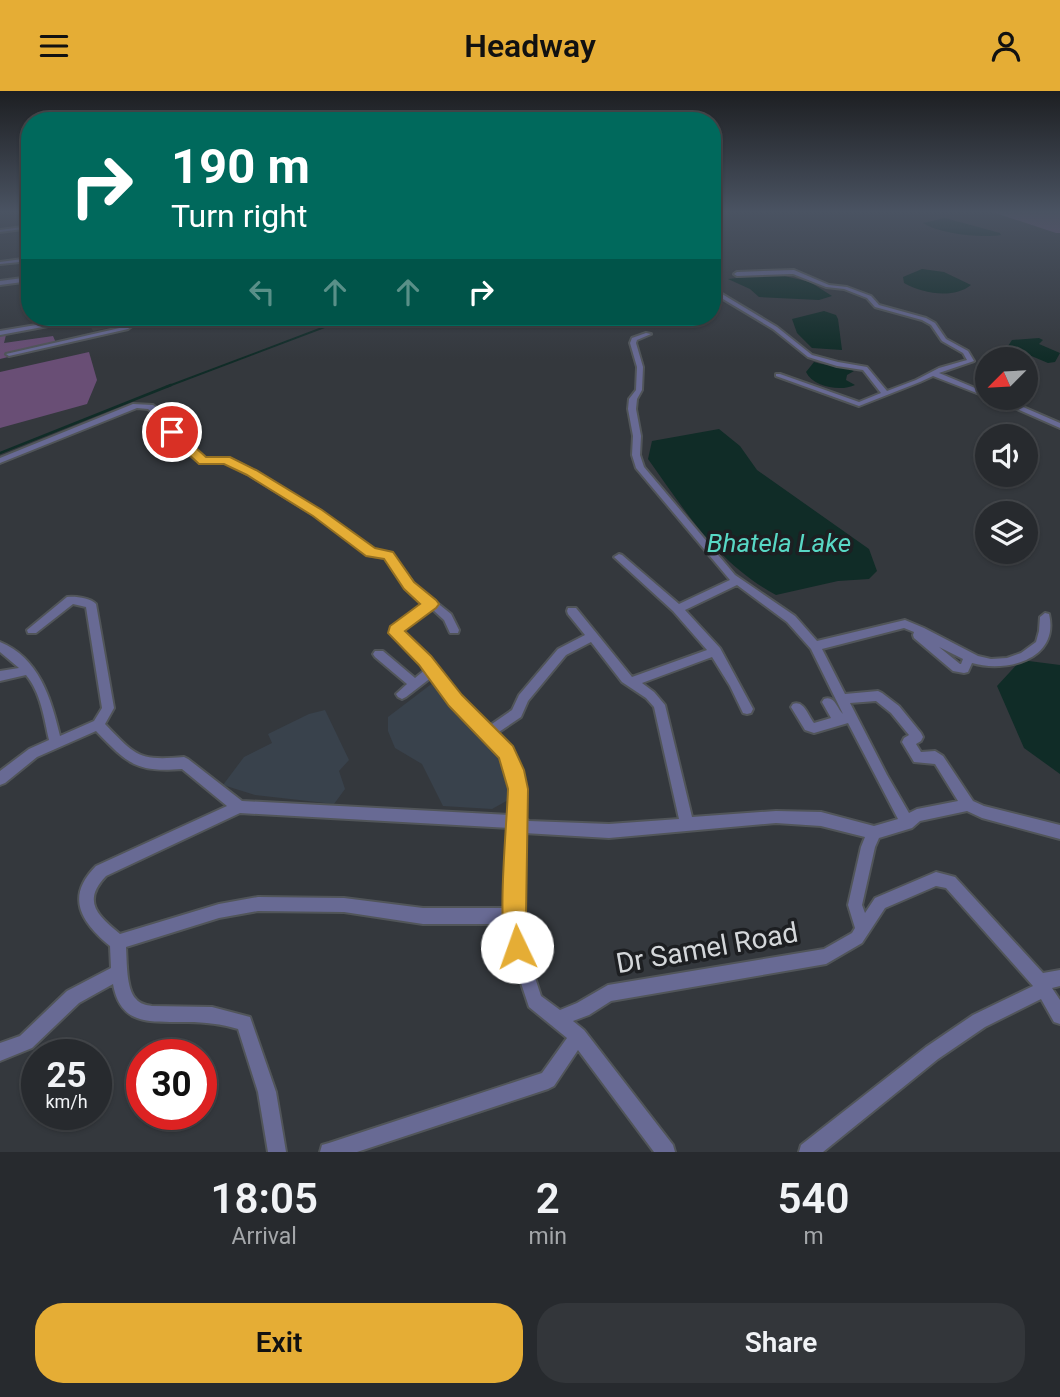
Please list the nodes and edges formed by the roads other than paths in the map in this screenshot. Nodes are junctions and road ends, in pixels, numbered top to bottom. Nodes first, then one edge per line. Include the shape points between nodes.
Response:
1 (19, 261) edge
2 (0, 263) edge
3 (737, 274) dead end
4 (21, 280) edge
5 (0, 283) edge
6 (721, 296) edge
7 (41, 326) edge
8 (129, 326) edge
9 (0, 333) edge
10 (648, 334) dead end
11 (9, 354) dead end
12 (933, 373) junction
13 (778, 376) dead end
14 (975, 390) edge
15 (886, 394) junction
16 (1023, 410) edge
17 (1060, 426) edge
18 (0, 461) edge
19 (619, 557) dead end
20 (737, 581) junction
21 (431, 604) junction
22 (679, 608) junction
23 (572, 611) dead end
24 (1045, 617) dead end
25 (32, 630) dead end
26 (454, 630) dead end
27 (593, 636) junction
28 (0, 646) edge
29 (815, 646) junction
30 (716, 651) junction
31 (379, 654) dead end
32 (29, 670) junction
33 (432, 671) junction
34 (0, 676) edge
35 (630, 683) junction
36 (415, 684) junction
37 (402, 694) dead end
38 (834, 701) junction
39 (797, 707) dead end
40 (747, 709) dead end
41 (845, 719) junction
42 (98, 725) junction
43 (486, 734) junction
44 (56, 743) junction
45 (0, 779) edge
46 (968, 805) junction
47 (239, 807) junction
48 (518, 822) junction
49 (907, 823) junction
50 (687, 824) junction
51 (1060, 832) edge
52 (874, 833) junction
53 (515, 916) junction
54 (862, 927) junction
55 (118, 942) junction
56 (118, 973) junction
57 (1060, 978) edge
58 (1042, 985) junction
59 (1060, 1016) edge
60 (557, 1020) junction
61 (578, 1036) junction
62 (0, 1052) edge
63 (276, 1152) edge
64 (328, 1152) edge
65 (666, 1152) edge
66 (808, 1152) edge

1 - 2 street
3 - 12 street via 799,274 869,297 877,306 924,319 970,357 970,363
4 - 5 street
6 - 15 street via 775,328 810,356 865,368
7 - 9 street
8 - 11 street
10 - 20 street via 633,343 640,367 632,409 640,468
12 - 14 street
12 - 15 street
13 - 15 street via 859,404
16 - 17 street
18 - 21 street via 136,406 150,407 203,461 226,460 252,473 371,552 388,555 409,585
19 - 22 street
20 - 22 street
20 - 29 street via 791,619
21 - 26 street via 453,622
21 - 33 street via 396,630
22 - 30 street
23 - 27 street
24 - 29 street via 1045,639 1032,652 999,664 969,658 964,669 957,669 909,625
25 - 42 street via 71,600 91,604 107,708
27 - 35 street
27 - 43 street via 562,652 523,698 517,713
28 - 32 street
29 - 38 street
30 - 35 street
30 - 40 street
31 - 36 street
32 - 34 street
32 - 44 street via 43,689
33 - 36 street
33 - 43 street
35 - 50 street via 650,695 662,712
36 - 37 street
38 - 41 street
38 - 46 street via 882,699 918,737 908,742 915,756 939,760
39 - 41 street via 814,728
41 - 49 street
42 - 44 street
42 - 47 street via 136,763 153,767 184,763
43 - 48 street via 506,752 514,770
44 - 45 street via 33,753
46 - 49 street via 917,815
46 - 51 street
47 - 48 street
47 - 55 street via 91,879 86,890 87,909 93,921
48 - 50 street via 527,828 609,831
48 - 53 street
49 - 52 street
50 - 52 street via 821,818
52 - 54 street via 855,905
53 - 55 street via 423,916 344,905 258,904
53 - 60 street via 517,947 535,1001
54 - 58 street, Dr Samel Road via 880,903 936,879 950,882
54 - 60 street, Dr Samel Road via 857,938 826,955 608,993
55 - 56 street
56 - 62 street via 73,997 26,1042
56 - 63 street via 127,1004 143,1015 213,1015 244,1023 267,1091
57 - 58 street
58 - 59 street, Dr Samel Road
58 - 66 street via 943,1045
60 - 61 street
61 - 64 street via 548,1080
61 - 65 street

